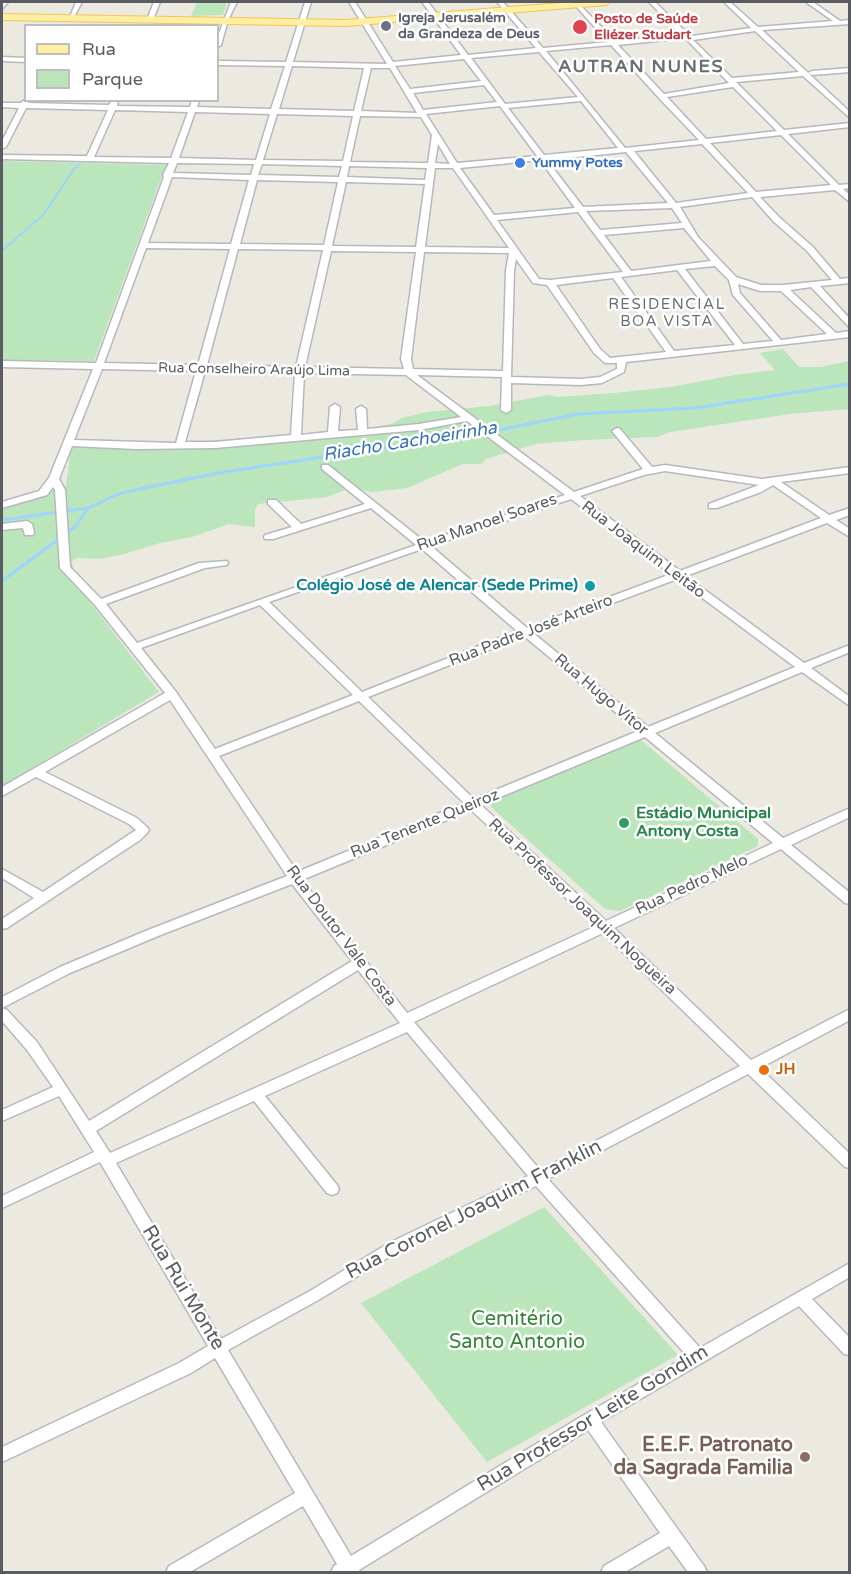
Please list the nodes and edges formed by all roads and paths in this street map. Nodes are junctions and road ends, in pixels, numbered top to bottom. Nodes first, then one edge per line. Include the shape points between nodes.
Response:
1 (5, 2) edge
2 (79, 2) edge
3 (157, 2) edge
4 (234, 2) edge
5 (308, 2) edge
6 (352, 2) edge
7 (425, 2) edge
8 (574, 2) edge
9 (606, 2) edge
10 (652, 2) edge
11 (727, 2) edge
12 (736, 2) edge
13 (809, 2) edge
14 (504, 6) edge
15 (2, 7) edge
16 (745, 10) junction
17 (737, 11) junction
18 (2, 15) edge
19 (436, 15) junction
20 (70, 20) edge
21 (227, 20) junction
22 (148, 21) edge
23 (302, 21) junction
24 (363, 21) junction
25 (838, 22) junction
26 (849, 22) edge
27 (760, 27) junction
28 (689, 37) junction
29 (219, 42) edge
30 (613, 43) junction
31 (541, 50) junction
32 (466, 56) junction
33 (2, 59) edge
34 (24, 60) edge
35 (219, 63) edge
36 (289, 64) junction
37 (368, 65) junction
38 (390, 65) junction
39 (849, 70) edge
40 (808, 73) junction
41 (734, 82) junction
42 (818, 82) junction
43 (486, 83) junction
44 (408, 91) junction
45 (663, 96) junction
46 (583, 99) junction
47 (25, 103) edge
48 (114, 104) edge
49 (2, 105) edge
50 (195, 105) edge
51 (502, 105) junction
52 (849, 108) edge
53 (274, 111) junction
54 (357, 113) junction
55 (421, 114) junction
56 (849, 116) edge
57 (849, 125) edge
58 (784, 132) junction
59 (435, 135) junction
60 (704, 141) junction
61 (2, 147) edge
62 (625, 149) junction
63 (2, 157) edge
64 (90, 158) junction
65 (541, 158) junction
66 (174, 159) junction
67 (259, 161) junction
68 (347, 164) junction
69 (431, 165) junction
70 (455, 166) junction
71 (167, 175) junction
72 (254, 177) junction
73 (342, 179) junction
74 (429, 182) junction
75 (849, 186) edge
76 (838, 188) junction
77 (755, 195) junction
78 (849, 200) edge
79 (674, 205) junction
80 (579, 209) junction
81 (490, 218) junction
82 (688, 225) junction
83 (599, 233) junction
84 (143, 245) junction
85 (237, 246) junction
86 (327, 247) junction
87 (422, 249) junction
88 (514, 251) junction
89 (717, 263) junction
90 (680, 268) junction
91 (629, 274) junction
92 (615, 275) junction
93 (733, 279) junction
94 (843, 281) edge
95 (547, 283) junction
96 (814, 285) junction
97 (783, 288) junction
98 (849, 288) edge
99 (849, 324) edge
100 (849, 333) edge
101 (834, 336) junction
102 (778, 343) junction
103 (741, 347) junction
104 (671, 353) junction
105 (622, 359) junction
106 (2, 364) edge
107 (99, 366) junction
108 (202, 369) junction
109 (300, 371) junction
110 (408, 373) junction
111 (506, 377) junction
112 (335, 407) dead end
113 (361, 409) dead end
114 (506, 410) dead end
115 (472, 421) junction
116 (618, 431) dead end
117 (363, 432) junction
118 (333, 435) junction
119 (296, 438) junction
120 (69, 443) junction
121 (180, 446) junction
122 (325, 467) dead end
123 (649, 470) junction
124 (849, 470) edge
125 (54, 479) junction
126 (773, 481) junction
127 (570, 495) junction
128 (272, 502) dead end
129 (2, 505) edge
130 (371, 505) junction
131 (713, 506) dead end
132 (849, 511) edge
133 (826, 519) junction
134 (2, 527) edge
135 (299, 528) junction
136 (29, 533) dead end
137 (849, 534) edge
138 (269, 537) dead end
139 (423, 545) junction
140 (223, 563) dead end
141 (677, 575) junction
142 (262, 601) junction
143 (99, 603) junction
144 (525, 632) junction
145 (135, 647) junction
146 (849, 648) edge
147 (801, 668) junction
148 (172, 694) junction
149 (362, 696) junction
150 (849, 703) edge
151 (646, 732) junction
152 (213, 754) junction
153 (35, 772) junction
154 (2, 792) edge
155 (472, 804) junction
156 (849, 812) edge
157 (782, 844) junction
158 (2, 873) edge
159 (295, 878) junction
160 (43, 898) junction
161 (849, 900) edge
162 (2, 925) edge
163 (603, 925) junction
164 (359, 963) junction
165 (2, 1003) edge
166 (2, 1013) edge
167 (849, 1014) edge
168 (407, 1022) junction
169 (750, 1067) junction
170 (62, 1089) junction
171 (256, 1094) junction
172 (2, 1116) edge
173 (87, 1129) junction
174 (105, 1157) junction
175 (849, 1163) edge
176 (538, 1178) junction
177 (332, 1189) dead end
178 (2, 1202) edge
179 (849, 1269) edge
180 (801, 1298) junction
181 (219, 1348) junction
182 (849, 1349) edge
183 (697, 1356) junction
184 (590, 1420) junction
185 (2, 1455) edge
186 (305, 1496) junction
187 (672, 1535) junction
188 (346, 1571) edge
189 (175, 1572) edge
190 (610, 1572) edge
191 (698, 1572) edge

1 - 15 street
2 - 20 street
3 - 22 street
4 - 21 street
5 - 23 street
6 - 24 street
7 - 19 street
8 - 9 main road
8 - 14 main road
8 - 30 street
10 - 28 street
11 - 17 street
12 - 16 street
13 - 25 street
14 - 19 main road
14 - 31 street
16 - 17 street
16 - 27 street
17 - 27 street via 750,24
18 - 20 main road
19 - 24 main road
19 - 32 street
20 - 22 main road
21 - 22 main road
21 - 23 main road
21 - 29 street
23 - 24 main road
23 - 36 street
24 - 38 street
25 - 26 street
25 - 27 street
27 - 28 street
27 - 40 street
28 - 30 street
28 - 41 street
30 - 31 street
30 - 45 street
31 - 32 street
31 - 46 street
32 - 38 street
32 - 43 street
33 - 34 street
35 - 36 street
36 - 37 street
36 - 53 street
37 - 38 street
37 - 54 street
38 - 44 street
39 - 40 street
40 - 41 street
40 - 42 street
41 - 45 street
41 - 58 street
42 - 52 street
42 - 56 street
43 - 44 street
43 - 51 street
44 - 55 street
45 - 60 street
46 - 51 street
46 - 62 street
47 - 48 street
47 - 49 street
47 - 61 street
48 - 50 street
48 - 64 street
50 - 53 street
50 - 66 street
51 - 55 street
51 - 65 street
53 - 54 street
53 - 67 street
54 - 55 street
54 - 68 street
55 - 59 street
57 - 58 street
58 - 60 street
58 - 76 street
59 - 69 street
59 - 70 street
60 - 62 street
60 - 77 street
62 - 65 street
62 - 79 street
63 - 64 street
64 - 66 street
65 - 70 street
65 - 80 street
66 - 67 street
66 - 71 street
67 - 68 street
67 - 72 street
68 - 69 street
68 - 73 street
69 - 70 street
69 - 74 street
70 - 81 street
71 - 72 street
71 - 84 street
72 - 73 street
72 - 85 street
73 - 74 street
73 - 86 street
74 - 87 street
75 - 76 street
76 - 77 street
76 - 78 street
77 - 79 street
77 - 94 street
79 - 80 street
79 - 82 street
80 - 81 street
80 - 83 street
81 - 88 street
82 - 83 street
82 - 89 street
83 - 91 street
84 - 85 street
84 - 107 street
85 - 86 street
85 - 108 street
86 - 87 street
86 - 109 street
87 - 88 street
87 - 110 street via 406,359
88 - 95 street via 534,279
88 - 111 street
89 - 90 street
89 - 93 street
90 - 91 street
90 - 103 street
91 - 92 street
92 - 95 street
92 - 104 street
93 - 97 street via 750,287
93 - 102 street via 736,293
94 - 96 street
94 - 98 street
95 - 105 street via 603,359
96 - 97 street
96 - 99 street
97 - 101 street
100 - 101 street
101 - 102 street
102 - 103 street
103 - 104 street
104 - 105 street
105 - 111 street, Rua Conselheiro Araújo Lima via 621,370 602,380
106 - 107 street, Rua Conselheiro Araújo Lima
107 - 108 street, Rua Conselheiro Araújo Lima
107 - 120 street
108 - 109 street, Rua Conselheiro Araújo Lima
108 - 121 street
109 - 110 street, Rua Conselheiro Araújo Lima
109 - 119 street
110 - 111 street, Rua Conselheiro Araújo Lima
110 - 115 street, Rua Joaquim Leitão
111 - 114 street
112 - 118 street
113 - 117 street
115 - 117 street
115 - 127 street, Rua Joaquim Leitão
116 - 123 street
117 - 118 street
118 - 119 street
119 - 121 street
120 - 121 street
120 - 125 street
122 - 130 street, Rua Hugo Vítor
123 - 126 street, Rua Manoel Soares via 664,468
123 - 127 street, Rua Manoel Soares
124 - 126 street, Rua Manoel Soares
125 - 129 street via 43,494
125 - 143 street, Rua Doutor Vale Costa via 60,490 65,568
126 - 131 street
126 - 133 street
127 - 139 street, Rua Manoel Soares
127 - 141 street, Rua Joaquim Leitão
128 - 135 street
130 - 135 street
130 - 139 street, Rua Hugo Vítor
132 - 133 street, Rua Padre José Arteiro
133 - 137 street
133 - 141 street, Rua Padre José Arteiro
134 - 136 street via 27,524
135 - 138 street
139 - 142 street, Rua Manoel Soares
139 - 144 street, Rua Hugo Vítor
140 - 143 street via 203,565
141 - 144 street, Rua Padre José Arteiro
141 - 147 street, Rua Joaquim Leitão
142 - 145 street, Rua Manoel Soares
142 - 149 street, Rua Professor Joaquim Nogueira
143 - 145 street, Rua Doutor Vale Costa
144 - 149 street, Rua Padre José Arteiro
144 - 151 street, Rua Hugo Vítor
145 - 148 street, Rua Doutor Vale Costa
146 - 147 street, Rua Tenente Queiroz
147 - 150 street, Rua Joaquim Leitão
147 - 151 street, Rua Tenente Queiroz
148 - 152 street, Rua Doutor Vale Costa
148 - 153 street
149 - 152 street, Rua Padre José Arteiro
149 - 155 street, Rua Professor Joaquim Nogueira
151 - 155 street, Rua Tenente Queiroz
151 - 157 street, Rua Hugo Vítor
152 - 159 street, Rua Doutor Vale Costa
153 - 154 street
153 - 160 street via 133,821 143,830
155 - 159 street, Rua Tenente Queiroz
155 - 163 street, Rua Professor Joaquim Nogueira
156 - 157 street, Rua Pedro Melo
157 - 161 street, Rua Hugo Vítor
157 - 163 street, Rua Pedro Melo
158 - 160 street
159 - 164 street, Rua Doutor Vale Costa
159 - 165 street, Rua Tenente Queiroz via 99,956
160 - 162 street
163 - 168 street, Rua Pedro Melo
163 - 169 street, Rua Professor Joaquim Nogueira
164 - 168 street, Rua Doutor Vale Costa
164 - 173 street
166 - 170 street, Rua Rui Monte via 32,1046
167 - 169 street, Rua Coronel Joaquim Franklin
168 - 171 street, Rua Pedro Melo
168 - 176 street, Rua Doutor Vale Costa
169 - 175 street, Rua Professor Joaquim Nogueira
169 - 176 street, Rua Coronel Joaquim Franklin
170 - 172 street
170 - 173 street, Rua Rui Monte
171 - 174 street, Rua Pedro Melo
171 - 177 street
173 - 174 street, Rua Rui Monte
174 - 178 street, Rua Pedro Melo
174 - 181 street, Rua Rui Monte
176 - 181 street, Rua Coronel Joaquim Franklin via 394,1247
176 - 183 street, Rua Doutor Vale Costa
179 - 180 street, Rua Professor Leite Gondim
180 - 182 street
180 - 183 street, Rua Professor Leite Gondim
181 - 185 street, Rua Coronel Joaquim Franklin
181 - 186 street, Rua Rui Monte
183 - 184 street, Rua Professor Leite Gondim
184 - 187 street
184 - 188 street, Rua Professor Leite Gondim
186 - 188 street, Rua Rui Monte
186 - 189 street
187 - 190 street
187 - 191 street

